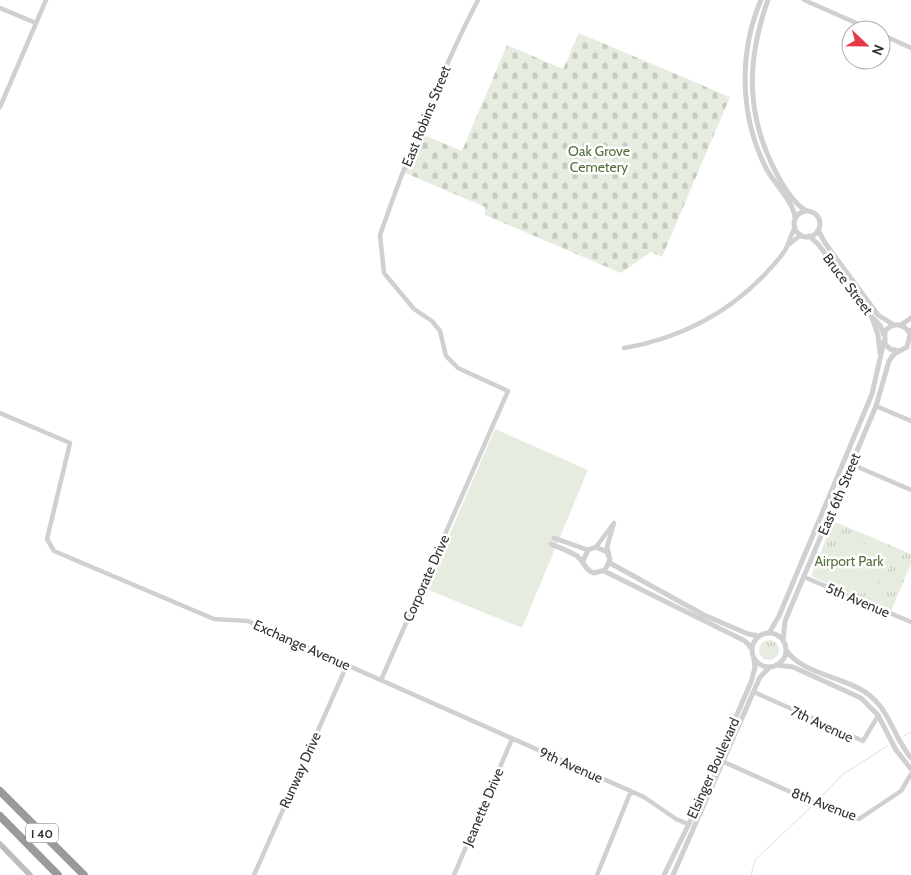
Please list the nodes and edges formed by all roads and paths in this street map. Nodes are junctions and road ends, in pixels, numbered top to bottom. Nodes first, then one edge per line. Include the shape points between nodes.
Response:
1 (46, 0) edge
2 (478, 0) edge
3 (761, 0) edge
4 (768, 0) edge
5 (804, 0) edge
6 (0, 8) edge
7 (849, 20) edge
8 (36, 23) junction
9 (891, 39) edge
10 (911, 48) edge
11 (753, 55) junction
12 (745, 83) junction
13 (753, 104) junction
14 (0, 107) edge
15 (807, 211) junction
16 (796, 218) junction
17 (795, 227) junction
18 (818, 230) junction
19 (380, 235) joint
20 (802, 235) junction
21 (809, 236) junction
22 (788, 245) junction
23 (870, 315) junction
24 (911, 318) edge
25 (894, 325) junction
26 (901, 325) junction
27 (911, 330) edge
28 (884, 338) junction
29 (910, 340) edge
30 (624, 348) dead end
31 (902, 350) junction
32 (911, 350) edge
33 (880, 365) junction
34 (876, 406) junction
35 (0, 414) edge
36 (911, 421) edge
37 (851, 464) junction
38 (911, 490) edge
39 (554, 538) dead end
40 (551, 544) dead end
41 (596, 547) junction
42 (588, 550) junction
43 (609, 555) junction
44 (583, 561) junction
45 (610, 563) junction
46 (604, 571) junction
47 (804, 577) junction
48 (911, 622) edge
49 (769, 633) junction
50 (759, 636) junction
51 (784, 641) junction
52 (752, 649) junction
53 (786, 650) junction
54 (754, 659) junction
55 (347, 665) junction
56 (774, 666) junction
57 (381, 680) junction
58 (754, 692) junction
59 (878, 716) junction
60 (512, 739) junction
61 (911, 758) edge
62 (724, 762) junction
63 (911, 769) edge
64 (911, 774) edge
65 (0, 791) edge
66 (631, 792) junction
67 (0, 816) edge
68 (688, 824) junction
69 (696, 827) junction
70 (0, 844) edge
71 (30, 875) edge
72 (58, 875) edge
73 (84, 875) edge
74 (254, 875) edge
75 (454, 875) edge
76 (597, 875) edge
77 (665, 875) edge
78 (673, 875) edge

1 - 8 street
2 - 19 street, East Robins Street via 438,82
3 - 12 street via 748,44
4 - 11 street
5 - 7 street
6 - 8 street
8 - 14 street
9 - 10 street
11 - 12 street
11 - 13 street
12 - 13 street via 749,86
12 - 16 street via 750,120 761,156
13 - 15 street via 760,133 776,171 796,202
15 - 16 street
15 - 18 street via 819,219
16 - 17 street
17 - 20 street
17 - 22 street
18 - 21 street
18 - 25 street, Bruce Street via 878,315
19 - 57 street, Corporate Drive via 384,273 414,309 440,331 446,356 458,368 508,391
20 - 21 street
20 - 22 street
21 - 23 street, Bruce Street
22 - 30 street via 759,281 721,312 675,335
23 - 28 street, Bruce Street via 880,325
23 - 33 street via 879,341
24 - 26 street
25 - 26 street
25 - 28 street via 887,328
26 - 29 street via 908,330
27 - 29 street
28 - 31 street via 890,349
28 - 33 street, East 6th Street
29 - 31 street
31 - 32 street
31 - 34 street, East 6th Street via 889,361
33 - 49 street, East 6th Street via 868,404
34 - 36 street
34 - 37 street, East 6th Street
35 - 55 street, Exchange Avenue via 70,443 47,539 54,551 214,619 248,621
37 - 38 street
37 - 47 street, East 6th Street
39 - 42 street
40 - 44 street
41 - 42 street
41 - 43 street
41 - 43 street via 614,523 607,547
42 - 44 street
43 - 45 street
44 - 46 street via 590,572 598,574
45 - 46 street
45 - 50 street via 704,615
46 - 52 street via 745,641
47 - 48 street, 5th Avenue
47 - 51 street, East 6th Street via 785,621
49 - 50 street
49 - 51 street
50 - 52 street
51 - 53 street
52 - 54 street
53 - 56 street via 782,660
53 - 61 street via 796,661 870,696 885,712
54 - 56 street via 761,665
54 - 68 street, Elsinger Boulevard via 751,682
55 - 57 street, Exchange Avenue
55 - 74 street, Runway Drive
56 - 58 street, Elsinger Boulevard via 762,674
56 - 59 street via 793,667 855,695
57 - 60 street, Exchange Avenue
58 - 59 street, 7th Avenue via 863,742
58 - 62 street, Elsinger Boulevard
59 - 63 street via 896,750
60 - 66 street, 9th Avenue
60 - 75 street, Jeanette Drive
62 - 64 street, 8th Avenue via 859,819 902,791
62 - 69 street, Elsinger Boulevard
65 - 73 highway, I 40
66 - 68 street, 9th Avenue
66 - 76 street
67 - 72 highway, I 40
68 - 69 street
68 - 77 street, Elsinger Boulevard
69 - 78 street, Elsinger Boulevard
70 - 71 main road

